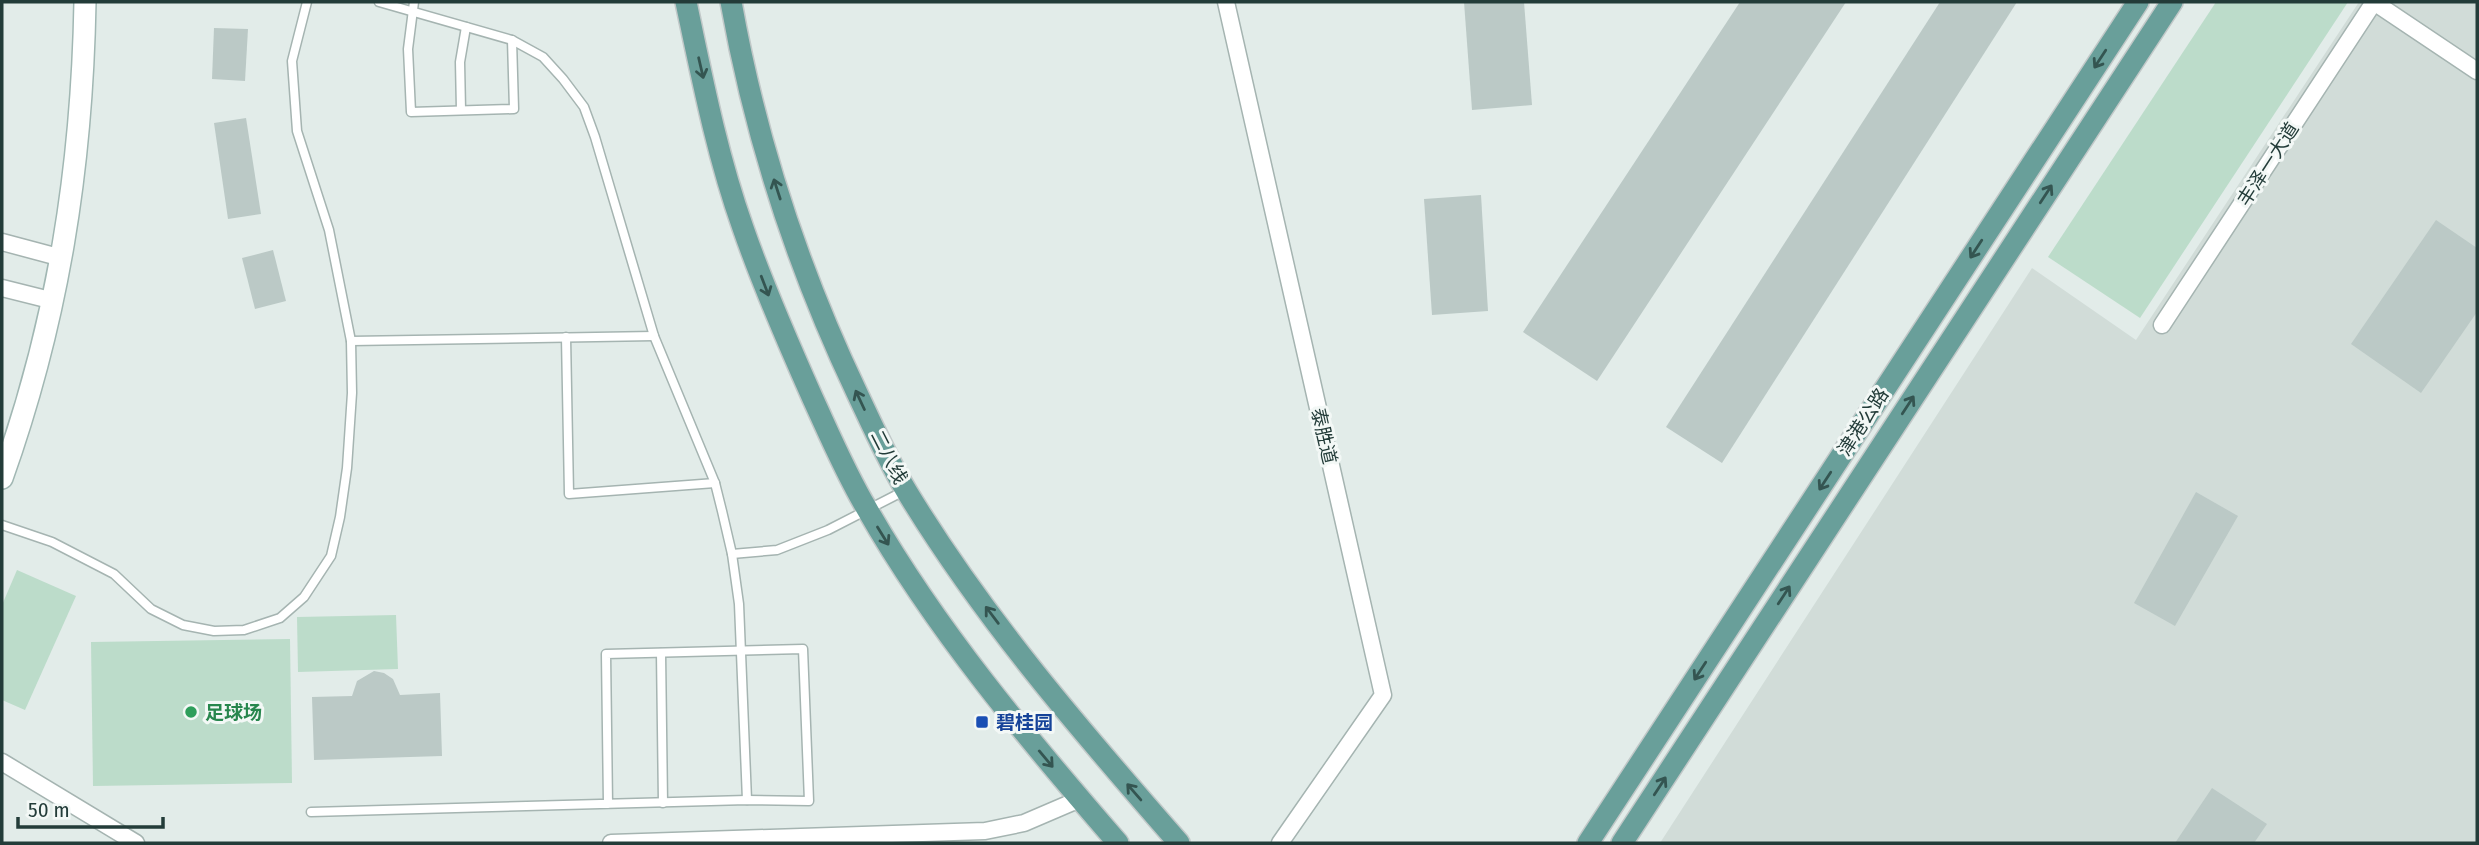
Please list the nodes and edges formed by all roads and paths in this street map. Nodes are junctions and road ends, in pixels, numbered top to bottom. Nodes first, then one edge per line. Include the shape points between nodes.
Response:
1 (74, 2) edge
2 (85, 2) edge
3 (307, 2) edge
4 (379, 2) edge
5 (686, 2) edge
6 (731, 2) edge
7 (1226, 2) edge
8 (2138, 2) edge
9 (2172, 2) edge
10 (2374, 2) edge
11 (413, 6) edge
12 (466, 27) junction
13 (512, 40) junction
14 (2477, 71) edge
15 (461, 110) junction
16 (2, 242) edge
17 (56, 256) junction
18 (2, 288) edge
19 (48, 300) junction
20 (2162, 325) dead end
21 (654, 336) junction
22 (566, 337) junction
23 (352, 341) junction
24 (2, 441) edge
25 (2, 478) edge
26 (715, 483) junction
27 (905, 490) junction
28 (867, 510) junction
29 (2, 525) edge
30 (732, 554) junction
31 (740, 651) junction
32 (661, 653) junction
33 (2, 762) edge
34 (1080, 799) junction
35 (747, 800) junction
36 (663, 803) junction
37 (608, 804) junction
38 (311, 812) dead end
39 (136, 843) edge
40 (611, 843) edge
41 (1118, 843) edge
42 (1179, 843) edge
43 (1280, 843) edge
44 (1588, 843) edge
45 (1622, 843) edge

1 - 17 street
2 - 17 street via 82,90
3 - 23 lane via 292,61 297,131 329,230
4 - 11 lane
5 -> 28 main road via 715,134 742,226 780,326
27 -> 6 main road, 二八线 via 846,370 792,234 762,139
7 - 43 street, 泰胜道 via 1383,695
8 -> 44 main road, 津港公路
45 -> 9 main road, 津港公路
10 - 14 street
10 - 20 street, 丰泽一大道
11 - 12 lane
11 - 15 lane via 408,49 411,112
12 - 13 lane
12 - 15 lane via 460,62
13 - 15 lane via 514,109
13 - 21 lane via 542,57 584,107
16 - 17 street
17 - 19 street
18 - 19 street
19 - 24 street
19 - 25 street via 18,432
21 - 22 lane
21 - 26 lane
22 - 23 lane
22 - 26 lane via 569,494
23 - 29 lane via 347,468 331,556 304,597 280,618 244,630 183,625 151,609 114,574 52,542
26 - 30 lane
27 - 28 lane
42 -> 27 main road, 二八线 via 1064,712
28 - 30 lane via 777,550
28 -> 34 main road via 956,645
30 - 31 lane
31 - 32 lane
31 - 35 lane
31 - 35 lane via 803,649 809,801
32 - 36 lane
32 - 37 lane via 606,654
33 - 39 street
34 - 40 street via 1024,823 985,831
34 - 41 main road
35 - 36 lane
36 - 37 lane
37 - 38 lane

